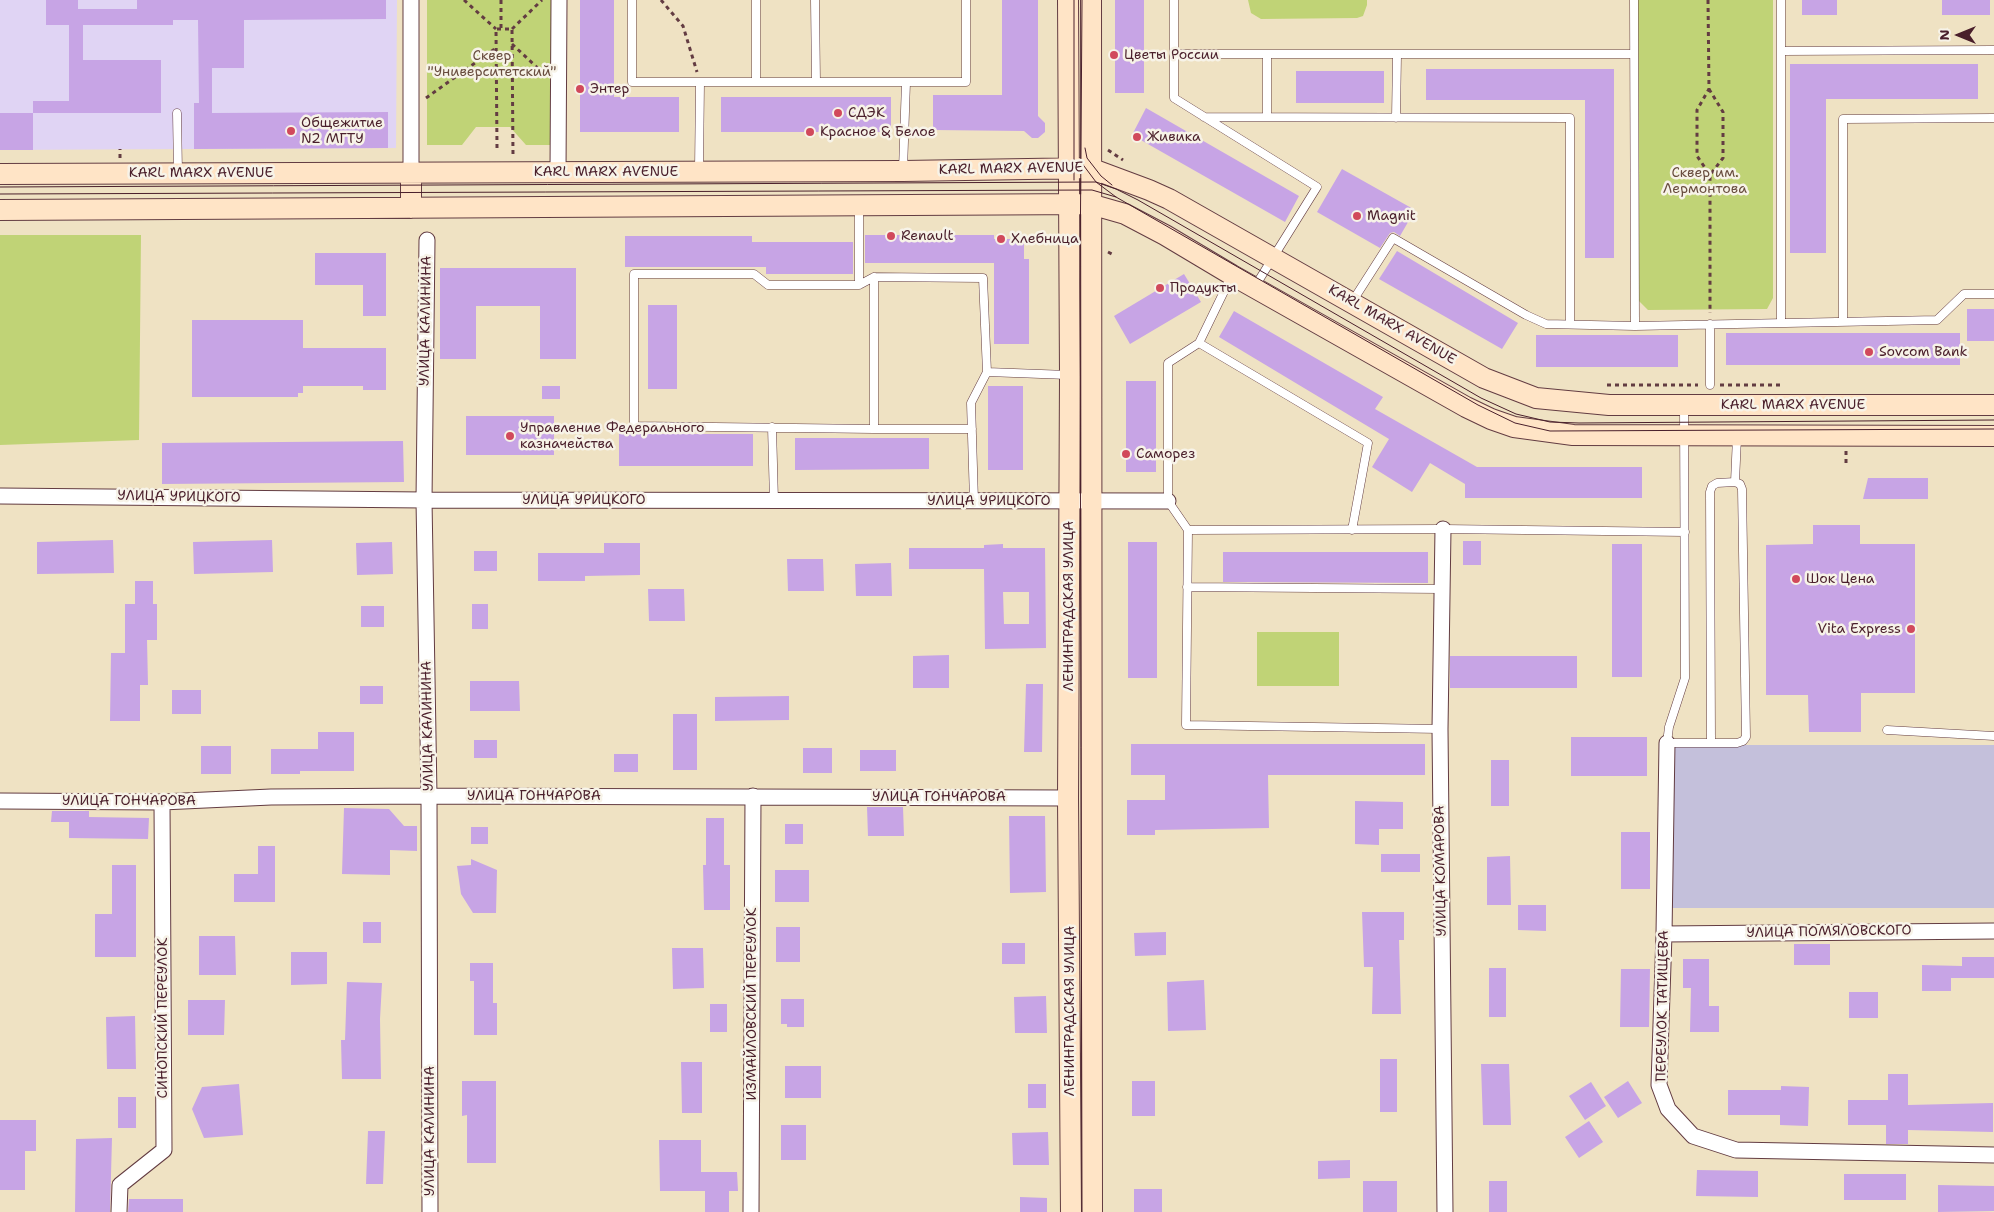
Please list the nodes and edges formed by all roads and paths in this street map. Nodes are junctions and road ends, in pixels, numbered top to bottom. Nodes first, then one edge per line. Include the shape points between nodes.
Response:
1 (411, 0) edge
2 (464, 0) edge
3 (501, 0) edge
4 (542, 0) edge
5 (559, 0) edge
6 (632, 0) edge
7 (661, 0) edge
8 (756, 0) edge
9 (815, 0) edge
10 (966, 0) edge
11 (1068, 0) edge
12 (1091, 0) edge
13 (1174, 0) edge
14 (1634, 0) edge
15 (1708, 0) edge
16 (1781, 0) edge
17 (496, 29) junction
18 (502, 29) junction
19 (512, 29) junction
20 (512, 44) junction
21 (496, 48) junction
22 (1994, 50) edge
23 (1781, 51) junction
24 (1174, 54) junction
25 (1634, 54) junction
26 (1267, 55) junction
27 (1397, 55) junction
28 (497, 69) junction
29 (512, 69) junction
30 (700, 82) junction
31 (756, 82) junction
32 (816, 82) junction
33 (906, 82) junction
34 (559, 87) junction
35 (1709, 89) junction
36 (411, 108) junction
37 (177, 113) dead end
38 (1204, 118) junction
39 (1267, 118) junction
40 (1396, 118) junction
41 (1994, 118) edge
42 (497, 148) dead end
43 (513, 148) dead end
44 (1069, 168) junction
45 (1090, 168) junction
46 (903, 171) junction
47 (411, 172) junction
48 (558, 172) junction
49 (699, 172) junction
50 (178, 173) junction
51 (0, 174) edge
52 (1710, 175) junction
53 (1069, 204) junction
54 (1090, 204) junction
55 (859, 206) junction
56 (411, 208) junction
57 (0, 210) edge
58 (427, 240) dead end
59 (1272, 257) junction
60 (1232, 275) junction
61 (874, 277) junction
62 (859, 285) junction
63 (1254, 288) junction
64 (1994, 294) edge
65 (1352, 302) junction
66 (1781, 322) junction
67 (1843, 322) junction
68 (1570, 324) junction
69 (1710, 324) junction
70 (1635, 326) junction
71 (1199, 343) junction
72 (987, 372) junction
73 (1070, 376) junction
74 (1710, 385) dead end
75 (1684, 405) junction
76 (1994, 405) edge
77 (772, 428) junction
78 (874, 429) junction
79 (972, 429) junction
80 (1684, 436) junction
81 (1737, 436) junction
82 (1994, 436) edge
83 (1735, 482) junction
84 (0, 496) edge
85 (424, 500) junction
86 (1168, 500) junction
87 (774, 501) junction
88 (974, 501) junction
89 (1069, 501) junction
90 (1091, 502) junction
91 (1443, 529) junction
92 (1188, 530) junction
93 (1352, 530) junction
94 (1685, 532) junction
95 (1187, 587) junction
96 (1441, 589) junction
97 (1440, 729) junction
98 (1887, 730) dead end
99 (1994, 736) edge
100 (1711, 742) junction
101 (1667, 743) junction
102 (429, 796) junction
103 (753, 796) junction
104 (1068, 798) junction
105 (0, 801) edge
106 (162, 802) junction
107 (1994, 931) edge
108 (1664, 934) junction
109 (1994, 1155) edge
110 (119, 1212) edge
111 (430, 1212) edge
112 (750, 1212) edge
113 (1071, 1212) edge
114 (1092, 1212) edge
115 (1445, 1212) edge

1 - 36 street
2 - 17 path
3 - 18 path
4 - 19 path
5 - 34 street
6 - 30 lane via 632,82
7 - 30 path via 682,26
8 - 31 lane
9 - 32 lane
10 - 33 lane via 966,82
11 - 44 main road, ЛЕНИНГРАДСКАЯ УЛИЦА
12 - 45 main road, ЛЕНИНГРАДСКАЯ УЛИЦА
13 - 24 lane
14 - 25 lane
15 - 35 path
16 - 23 lane
17 - 18 path
17 - 21 path
18 - 19 path
19 - 20 path
20 - 29 path
20 - 34 path
21 - 28 path
21 - 36 path
22 - 23 lane
23 - 66 lane
24 - 26 lane
24 - 38 lane via 1174,98
25 - 27 lane
25 - 70 lane
26 - 27 lane
26 - 39 lane
27 - 40 lane
28 - 29 path
28 - 42 path
29 - 43 path
30 - 31 lane
30 - 49 lane
31 - 32 lane
32 - 33 lane
33 - 46 lane
34 - 48 street
35 - 52 path via 1697,110 1697,156
35 - 52 path via 1723,112 1723,158
36 - 47 street
37 - 50 lane
38 - 39 lane
38 - 59 lane via 1317,187
39 - 40 lane
40 - 68 lane via 1570,118
41 - 67 lane via 1843,119
44 - 45 main road, KARL MARX AVENUE
44 - 46 main road, KARL MARX AVENUE
44 - 53 main road, ЛЕНИНГРАДСКАЯ УЛИЦА
45 - 54 main road, ЛЕНИНГРАДСКАЯ УЛИЦА
45 - 59 main road, KARL MARX AVENUE via 1162,196
46 - 49 main road, KARL MARX AVENUE
47 - 48 main road, KARL MARX AVENUE
47 - 50 main road, KARL MARX AVENUE
47 - 56 main road
48 - 49 main road, KARL MARX AVENUE
50 - 51 main road, KARL MARX AVENUE
52 - 69 path
53 - 54 main road
53 - 55 main road
53 - 73 main road, ЛЕНИНГРАДСКАЯ УЛИЦА
54 - 60 main road via 1125,214
54 - 90 main road, ЛЕНИНГРАДСКАЯ УЛИЦА
55 - 56 main road
55 - 62 lane
56 - 57 main road
58 - 85 street, УЛИЦА КАЛИНИНА
59 - 63 lane
59 - 65 main road, KARL MARX AVENUE
60 - 63 main road
60 - 71 lane
61 - 62 lane
61 - 72 lane via 983,278
61 - 78 lane
62 - 77 lane via 768,285 754,274 634,274 634,426
63 - 80 main road via 1466,407 1514,427 1573,435
64 - 67 lane via 1964,294 1937,320
65 - 68 lane via 1393,238 1526,315 1546,324
65 - 75 main road, KARL MARX AVENUE via 1484,378 1536,398 1609,405
66 - 67 lane
66 - 69 lane
68 - 70 lane
69 - 70 lane
69 - 74 lane
71 - 86 lane via 1168,363
71 - 93 lane via 1368,443
72 - 73 lane
72 - 79 lane via 971,404
73 - 89 main road, ЛЕНИНГРАДСКАЯ УЛИЦА
75 - 76 main road, KARL MARX AVENUE
75 - 80 lane
77 - 78 lane
77 - 87 lane
78 - 79 lane
79 - 88 lane
80 - 81 main road
80 - 94 lane
81 - 82 main road
81 - 83 lane
83 - 100 lane via 1717,483 1710,492
83 - 100 lane via 1742,489 1746,736 1737,743
84 - 85 street, УЛИЦА УРИЦКОГО
85 - 87 street, УЛИЦА УРИЦКОГО
85 - 102 street, УЛИЦА КАЛИНИНА
86 - 90 street, УЛИЦА УРИЦКОГО
86 - 92 lane
87 - 88 street, УЛИЦА УРИЦКОГО
88 - 89 street, УЛИЦА УРИЦКОГО
89 - 90 street, УЛИЦА УРИЦКОГО
89 - 104 main road, ЛЕНИНГРАДСКАЯ УЛИЦА
90 - 114 main road, ЛЕНИНГРАДСКАЯ УЛИЦА
91 - 93 lane
91 - 94 lane
91 - 96 street, УЛИЦА КОМАРОВА
92 - 93 lane
92 - 95 lane
94 - 101 lane via 1685,678
95 - 96 lane
95 - 97 lane via 1186,725
96 - 97 street, УЛИЦА КОМАРОВА
97 - 115 street, УЛИЦА КОМАРОВА
98 - 99 lane
100 - 101 lane
101 - 108 street, ПЕРЕУЛОК ТАТИЩЕВА
102 - 103 street, УЛИЦА ГОНЧАРОВА
102 - 106 street, УЛИЦА ГОНЧАРОВА
102 - 111 street, УЛИЦА КАЛИНИНА
103 - 104 street, УЛИЦА ГОНЧАРОВА
103 - 112 street, ИЗМАЙЛОВСКИЙ ПЕРЕУЛОК
104 - 113 main road, ЛЕНИНГРАДСКАЯ УЛИЦА
105 - 106 street, УЛИЦА ГОНЧАРОВА
106 - 110 street, СИНОПСКИЙ ПЕРЕУЛОК via 164,1150 120,1185
107 - 108 street, УЛИЦА ПОМЯЛОВСКОГО
108 - 109 street, ПЕРЕУЛОК ТАТИЩЕВА via 1659,1085 1668,1109 1693,1136 1736,1150

